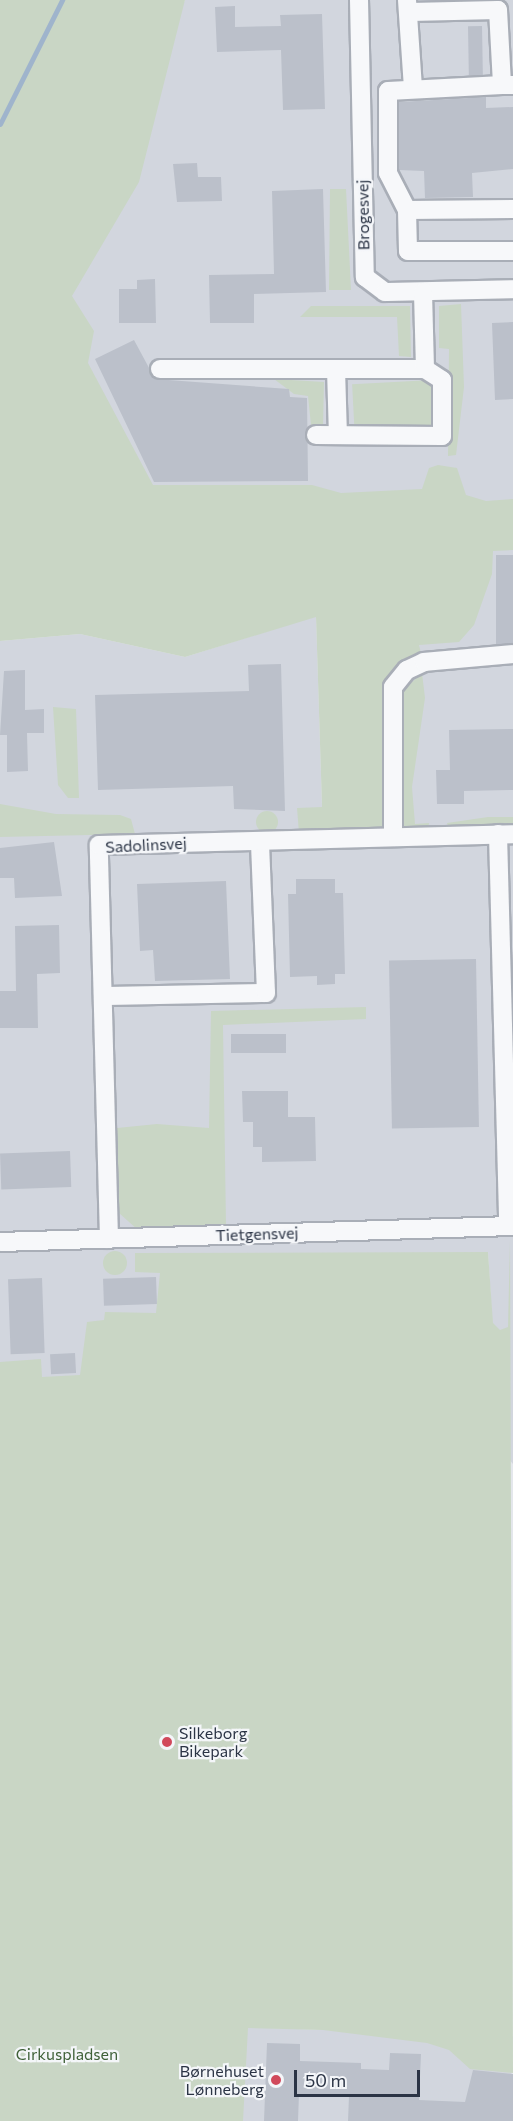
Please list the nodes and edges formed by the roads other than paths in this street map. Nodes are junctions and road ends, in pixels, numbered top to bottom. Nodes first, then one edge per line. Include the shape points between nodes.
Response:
1 (359, 0) edge
2 (498, 5) edge
3 (408, 6) edge
4 (507, 85) edge
5 (413, 88) junction
6 (513, 208) edge
7 (407, 210) junction
8 (513, 251) edge
9 (513, 288) edge
10 (423, 292) junction
11 (160, 369) dead end
12 (336, 369) junction
13 (425, 369) junction
14 (316, 435) dead end
15 (338, 435) junction
16 (513, 654) edge
17 (505, 834) edge
18 (393, 837) junction
19 (260, 841) junction
20 (103, 996) junction
21 (510, 1226) edge
22 (109, 1239) junction
23 (0, 1242) edge

1 - 10 street, Brogesvej via 365,277 385,292
2 - 3 street
2 - 4 street
3 - 5 street
4 - 5 street
5 - 7 street via 388,91 388,173
6 - 7 street
7 - 8 street via 408,251
9 - 10 street, Brogesvej
10 - 13 street
11 - 12 street
12 - 13 street
12 - 15 street
13 - 15 street via 442,380 442,436
14 - 15 street
16 - 18 street via 424,662 393,687
17 - 18 street, Sadolinsvej
17 - 21 street
18 - 19 street, Sadolinsvej
19 - 20 street, Sadolinsvej via 99,846
19 - 20 street via 266,993
20 - 22 street, Sadolinsvej
21 - 22 street, Tietgensvej
22 - 23 street, Tietgensvej

